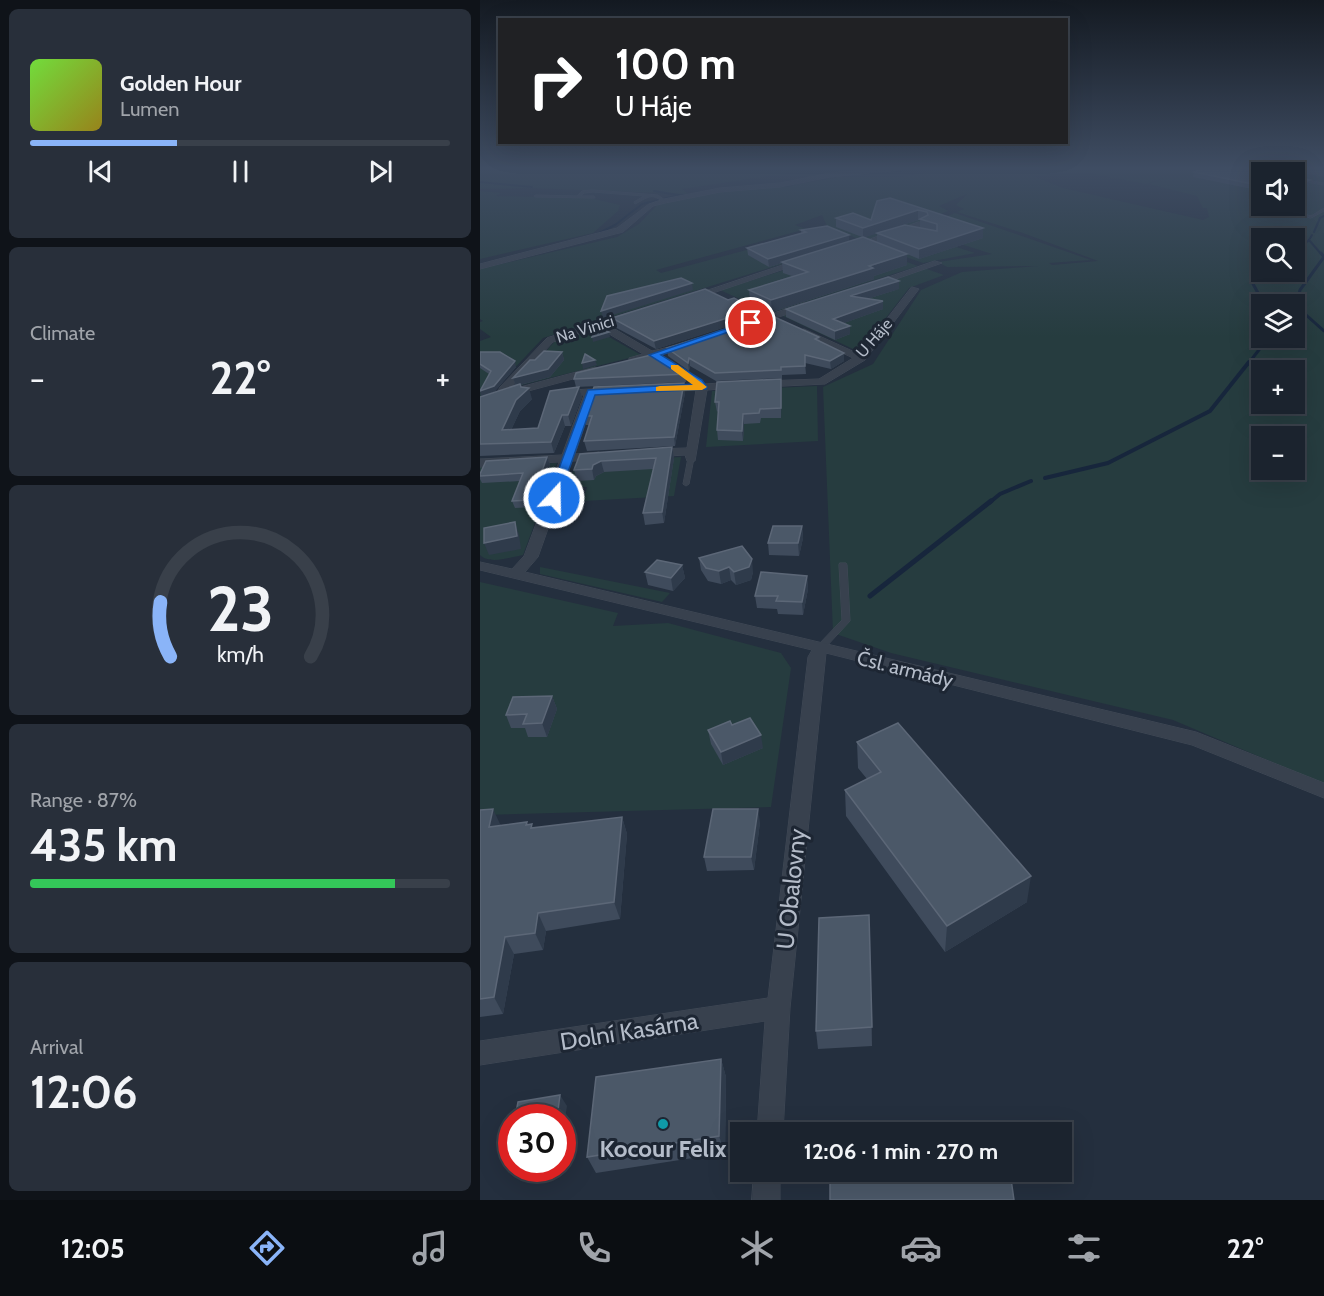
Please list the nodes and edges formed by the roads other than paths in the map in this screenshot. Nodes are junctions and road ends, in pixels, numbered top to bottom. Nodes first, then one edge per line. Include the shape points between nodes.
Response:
1 (626, 225) edge
2 (920, 225) edge
3 (907, 230) junction
4 (924, 235) edge
5 (846, 237) edge
6 (863, 244) junction
7 (873, 248) edge
8 (840, 250) edge
9 (806, 261) edge
10 (915, 263) dead end
11 (938, 263) dead end
12 (480, 267) edge
13 (925, 267) junction
14 (859, 288) edge
15 (915, 289) dead end
16 (713, 291) junction
17 (732, 299) edge
18 (679, 301) edge
19 (814, 302) edge
20 (751, 308) edge
21 (645, 311) edge
22 (770, 317) junction
23 (600, 325) junction
24 (738, 327) edge
25 (696, 341) edge
26 (654, 355) junction
27 (861, 358) junction
28 (621, 363) edge
29 (610, 366) edge
30 (702, 387) junction
31 (647, 390) edge
32 (624, 391) edge
33 (591, 392) junction
34 (502, 395) junction
35 (480, 404) edge
36 (646, 454) edge
37 (691, 454) junction
38 (611, 456) edge
39 (569, 458) junction
40 (480, 463) edge
41 (686, 484) dead end
42 (843, 565) dead end
43 (480, 566) edge
44 (515, 574) junction
45 (821, 647) junction
46 (1324, 791) edge
47 (778, 1008) junction
48 (480, 1053) edge
49 (771, 1122) edge
50 (767, 1182) edge
51 (766, 1200) edge

1 - 12 street via 620,230
2 - 3 street
3 - 4 street
3 - 6 street
5 - 6 street
6 - 7 street
6 - 8 street
9 - 16 street
10 - 13 street
11 - 13 street
13 - 14 street
15 - 27 street, U Háje
16 - 17 street
16 - 18 street
19 - 22 street
20 - 22 street
21 - 23 street, Na Vinici
22 - 24 street
22 - 27 street
23 - 26 street
23 - 34 street, Na Vinici via 550,340
25 - 26 street
26 - 28 street
26 - 30 street
27 - 30 street, U Háje via 820,382
29 - 34 street
30 - 31 street, U Háje
30 - 37 street
32 - 33 street
33 - 34 street
33 - 39 street
34 - 35 street
36 - 37 street
37 - 41 lane
38 - 39 street
39 - 40 street
39 - 44 street via 531,557
42 - 45 lane via 846,621
43 - 44 street, Čsl. armády
44 - 45 street, Čsl. armády
45 - 46 street, Čsl. armády via 1196,740
45 - 47 street, U Obalovny via 816,657
47 - 48 street, Dolní Kasárna
47 - 49 street, U Obalovny
50 - 51 street

